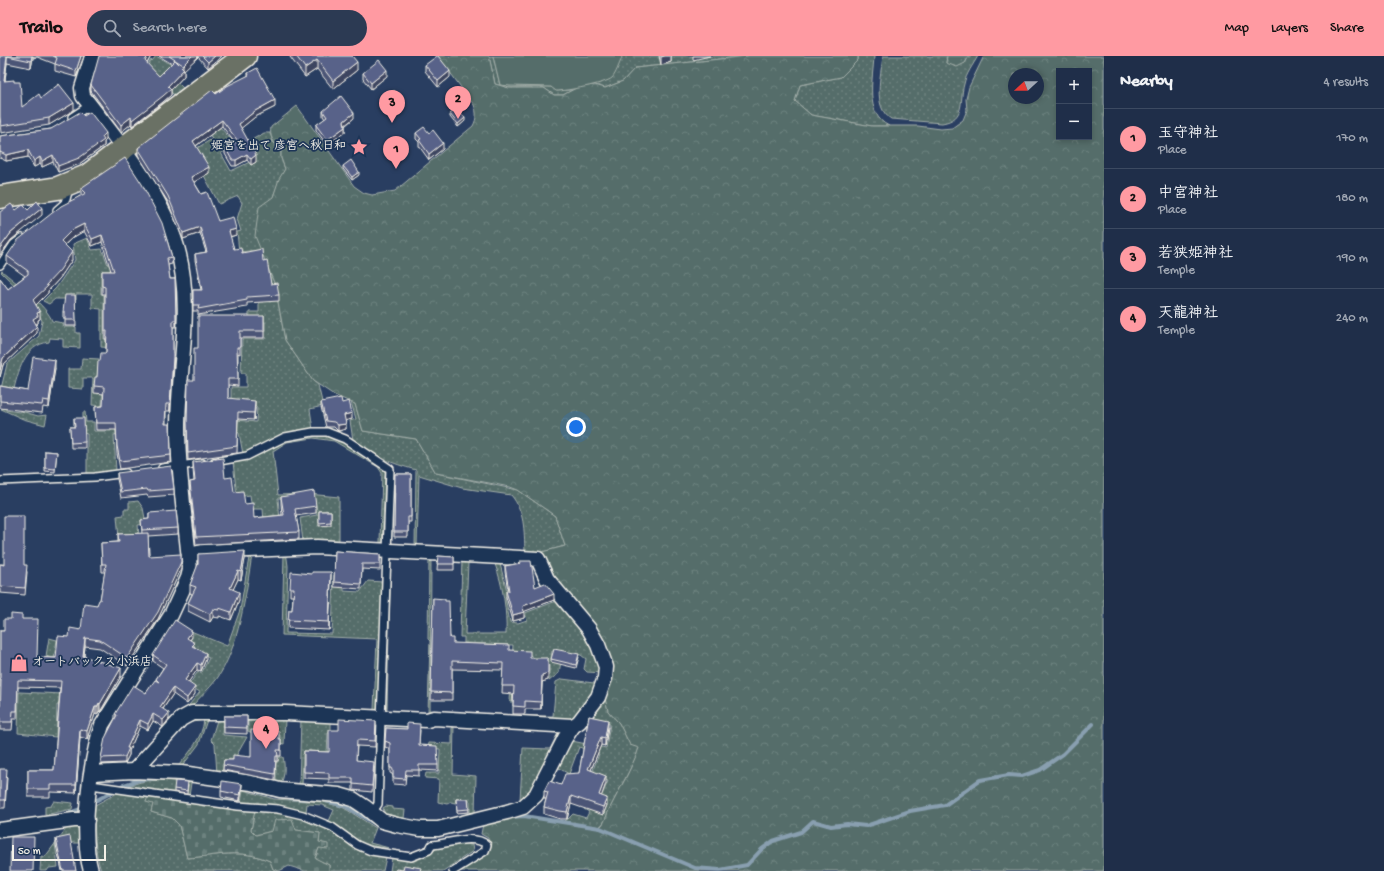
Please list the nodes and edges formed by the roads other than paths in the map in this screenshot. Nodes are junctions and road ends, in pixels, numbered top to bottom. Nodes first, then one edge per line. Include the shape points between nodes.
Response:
1 (92, 56) edge
2 (245, 56) edge
3 (90, 105) junction
4 (65, 122) edge
5 (124, 148) junction
6 (70, 184) junction
7 (0, 197) edge
8 (49, 217) edge
9 (26, 235) edge
10 (0, 265) edge
11 (178, 466) junction
12 (156, 469) edge
13 (133, 472) edge
14 (0, 481) edge
15 (387, 552) junction
16 (188, 555) junction
17 (382, 719) junction
18 (573, 726) junction
19 (134, 771) junction
20 (91, 779) junction
21 (372, 813) junction
22 (87, 820) junction
23 (0, 830) edge
24 (430, 837) junction
25 (91, 871) edge
26 (453, 871) edge

1 - 3 street via 82,88 83,96
2 - 5 main road
3 - 4 lane
3 - 5 street
5 - 6 main road via 88,176
5 - 11 street via 162,211 177,246 181,266 184,303
6 - 7 main road
6 - 8 lane via 65,203
9 - 10 lane via 14,244
11 - 12 lane
11 - 15 lane via 247,456 285,437 301,434 327,432 345,439 390,469
11 - 16 street
13 - 14 lane via 95,478
15 - 16 street via 310,547 208,551
15 - 17 lane
15 - 18 street via 538,559 547,579 589,628 604,660 605,678 598,698
16 - 20 street via 188,578 171,615 102,726 96,744
17 - 18 street via 434,718
17 - 19 street via 292,713 192,713 181,719
17 - 21 lane via 378,804
18 - 24 street via 536,795 523,807
19 - 20 street
19 - 21 street via 181,773 252,783 280,790 339,795 353,799
20 - 22 street
20 - 24 lane via 122,790 278,809 303,815 332,827 371,851 411,857 429,850
21 - 24 street via 382,821
22 - 23 street
22 - 25 street via 87,848
24 - 26 lane via 473,839 487,845 485,851

